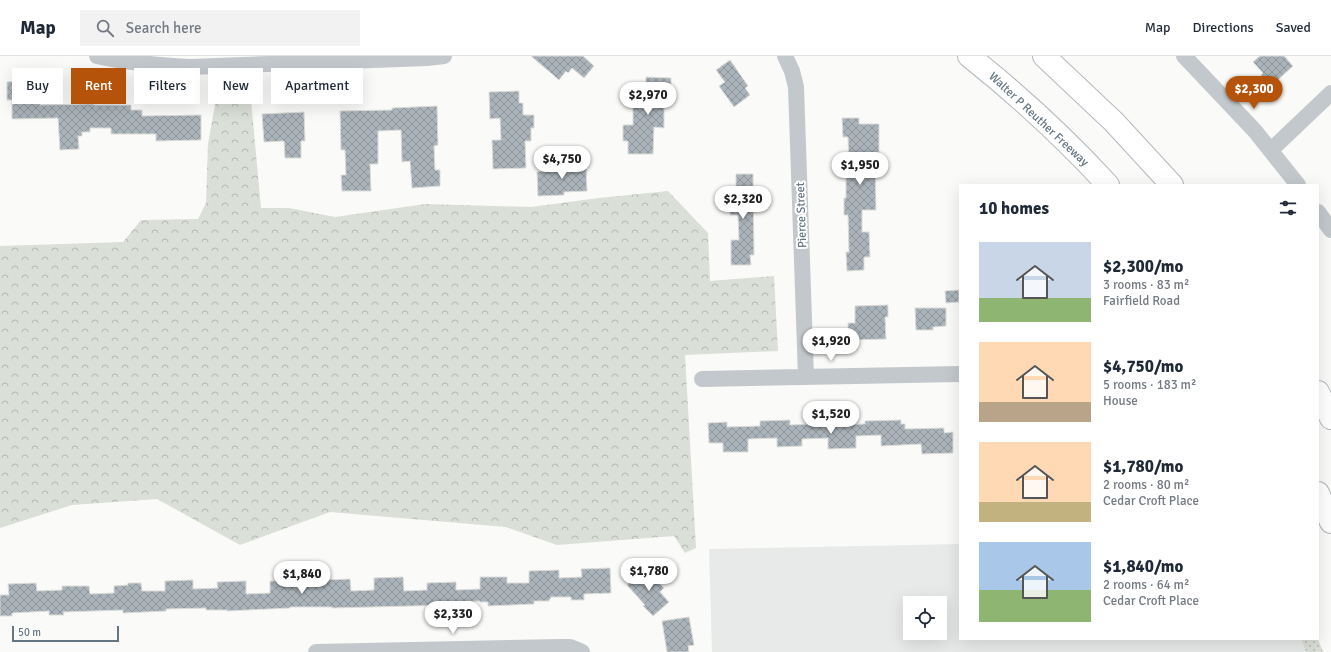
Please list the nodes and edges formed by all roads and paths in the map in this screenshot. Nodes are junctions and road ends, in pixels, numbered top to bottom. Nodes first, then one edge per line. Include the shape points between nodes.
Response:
1 (97, 56) edge
2 (444, 56) edge
3 (784, 56) edge
4 (968, 56) edge
5 (1044, 56) edge
6 (1184, 56) edge
7 (1331, 93) edge
8 (1271, 150) junction
9 (1107, 184) edge
10 (1171, 184) edge
11 (1297, 184) edge
12 (1319, 213) edge
13 (1331, 230) edge
14 (959, 374) edge
15 (806, 377) junction
16 (702, 379) dead end
17 (1319, 394) edge
18 (1331, 418) edge
19 (1319, 495) edge
20 (1331, 522) edge
21 (366, 651) edge
22 (316, 652) edge
23 (582, 652) edge

1 - 2 street via 190,67
3 - 15 street, Pierce Street via 792,71 796,87
4 - 9 highway, Walter P Reuther Freeway via 1020,99
5 - 10 highway via 1114,122
6 - 8 street
7 - 8 street
8 - 11 street
12 - 13 street
14 - 15 street
15 - 16 street
17 - 18 highway
19 - 20 highway
21 - 22 street
21 - 23 street via 570,647

